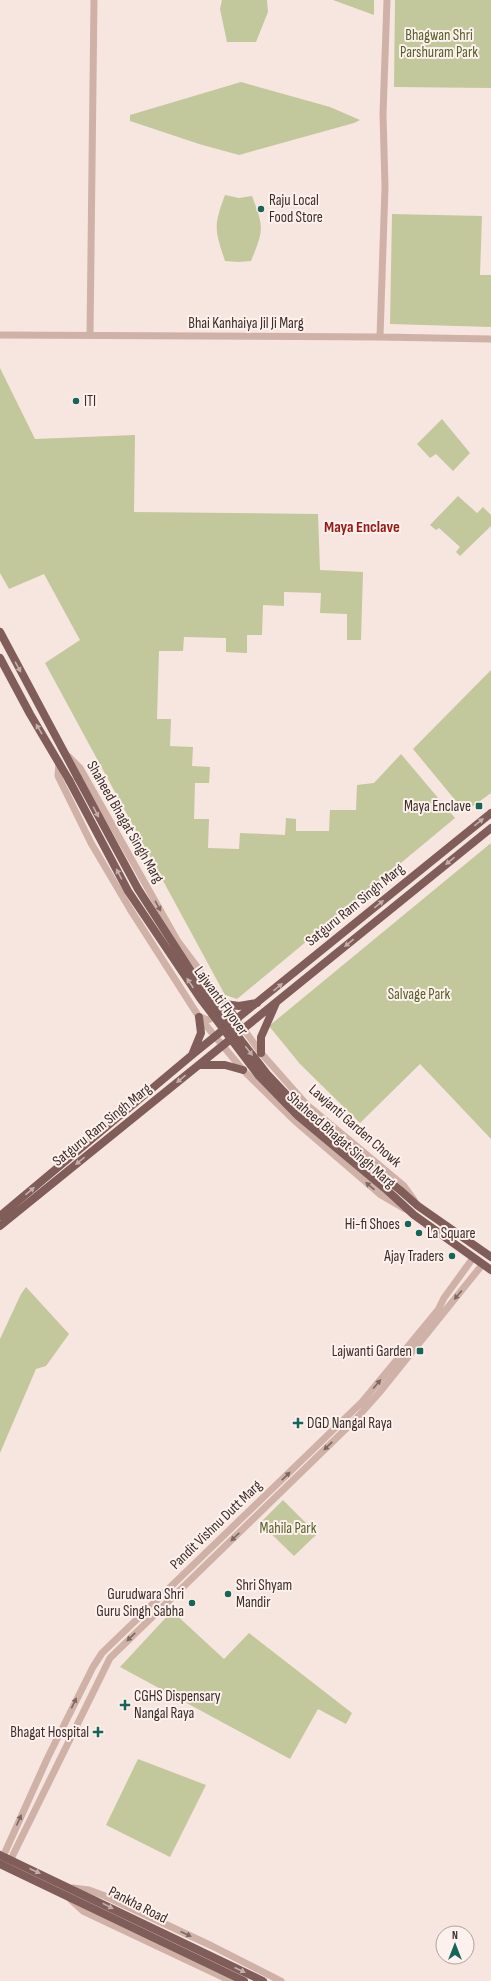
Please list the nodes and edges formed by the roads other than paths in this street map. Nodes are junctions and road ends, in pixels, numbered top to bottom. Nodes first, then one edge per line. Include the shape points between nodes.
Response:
1 (94, 0) edge
2 (387, 0) edge
3 (0, 335) edge
4 (90, 335) junction
5 (380, 337) junction
6 (491, 339) edge
7 (0, 632) edge
8 (0, 658) edge
9 (66, 754) junction
10 (59, 762) junction
11 (491, 812) edge
12 (491, 828) edge
13 (277, 1001) junction
14 (258, 1003) junction
15 (225, 1004) junction
16 (199, 1017) junction
17 (237, 1020) junction
18 (243, 1029) junction
19 (215, 1037) junction
20 (222, 1046) junction
21 (261, 1053) junction
22 (192, 1055) junction
23 (199, 1064) junction
24 (243, 1070) junction
25 (307, 1105) junction
26 (294, 1120) junction
27 (418, 1206) junction
28 (414, 1214) junction
29 (0, 1216) edge
30 (0, 1226) edge
31 (491, 1257) edge
32 (473, 1258) junction
33 (482, 1264) junction
34 (491, 1270) edge
35 (3, 1861) edge
36 (73, 1888) junction
37 (67, 1897) junction
38 (231, 1981) edge
39 (244, 1981) edge
40 (263, 1981) edge
41 (281, 1981) edge

1 - 4 street
2 - 5 street
3 - 4 street, Bhai Kanhaiya Jil Ji Marg
4 - 5 street, Bhai Kanhaiya Jil Ji Marg
5 - 6 street, Bhai Kanhaiya Jil Ji Marg
7 -> 9 main road, Shaheed Bhagat Singh Marg
10 -> 8 main road
9 -> 15 street, Shaheed Bhagat Singh Marg via 80,768 177,940
9 -> 27 main road, Lajwanti Flyover, bridge via 138,889 207,996 267,1074 302,1111
10 - 16 street via 58,776 91,843
28 -> 10 main road, Lajwanti Flyover, bridge via 298,1116 259,1076 200,998 128,891
14 -> 11 main road, Satguru Ram Singh Marg
12 -> 13 main road, Satguru Ram Singh Marg
13 - 18 main road, Satguru Ram Singh Marg
13 - 21 main road via 261,1037
14 - 15 main road via 239,1006
14 - 17 main road, Satguru Ram Singh Marg
15 - 16 street via 224,1011 208,1020
15 - 17 main road, Shaheed Bhagat Singh Marg
16 - 19 street
16 - 22 main road via 201,1033
17 - 18 street, Lawjanti Garden Chowk
17 - 19 main road
18 - 20 main road
18 - 21 street, Lawjanti Garden Chowk
19 - 20 street
19 - 22 main road, Satguru Ram Singh Marg
20 - 23 main road, Satguru Ram Singh Marg
20 - 24 street, Shaheed Bhagat Singh Marg
21 - 25 street, Lawjanti Garden Chowk
29 -> 22 main road, Satguru Ram Singh Marg
23 - 24 main road via 225,1065
23 -> 30 main road, Satguru Ram Singh Marg
24 - 26 street, Shaheed Bhagat Singh Marg
25 - 26 street via 299,1105 292,1113
25 - 27 street, Lawjanti Garden Chowk via 404,1186
28 -> 26 street, Shaheed Bhagat Singh Marg via 381,1196
27 - 31 main road
28 - 32 main road, Shaheed Bhagat Singh Marg
32 - 33 main road, Shaheed Bhagat Singh Marg
35 -> 32 street, Pandit Vishnu Dutt Marg via 48,1756 102,1652 362,1402 438,1310
33 - 34 main road, Shaheed Bhagat Singh Marg
33 -> 35 street, Pandit Vishnu Dutt Marg via 384,1388 355,1420 110,1658
35 -> 36 main road, Pankha Road
35 - 37 main road, Pankha Road
36 -> 40 main road, Pankha Road
36 -> 41 street via 105,1896
37 - 38 street via 84,1910
37 - 39 main road, Pankha Road

